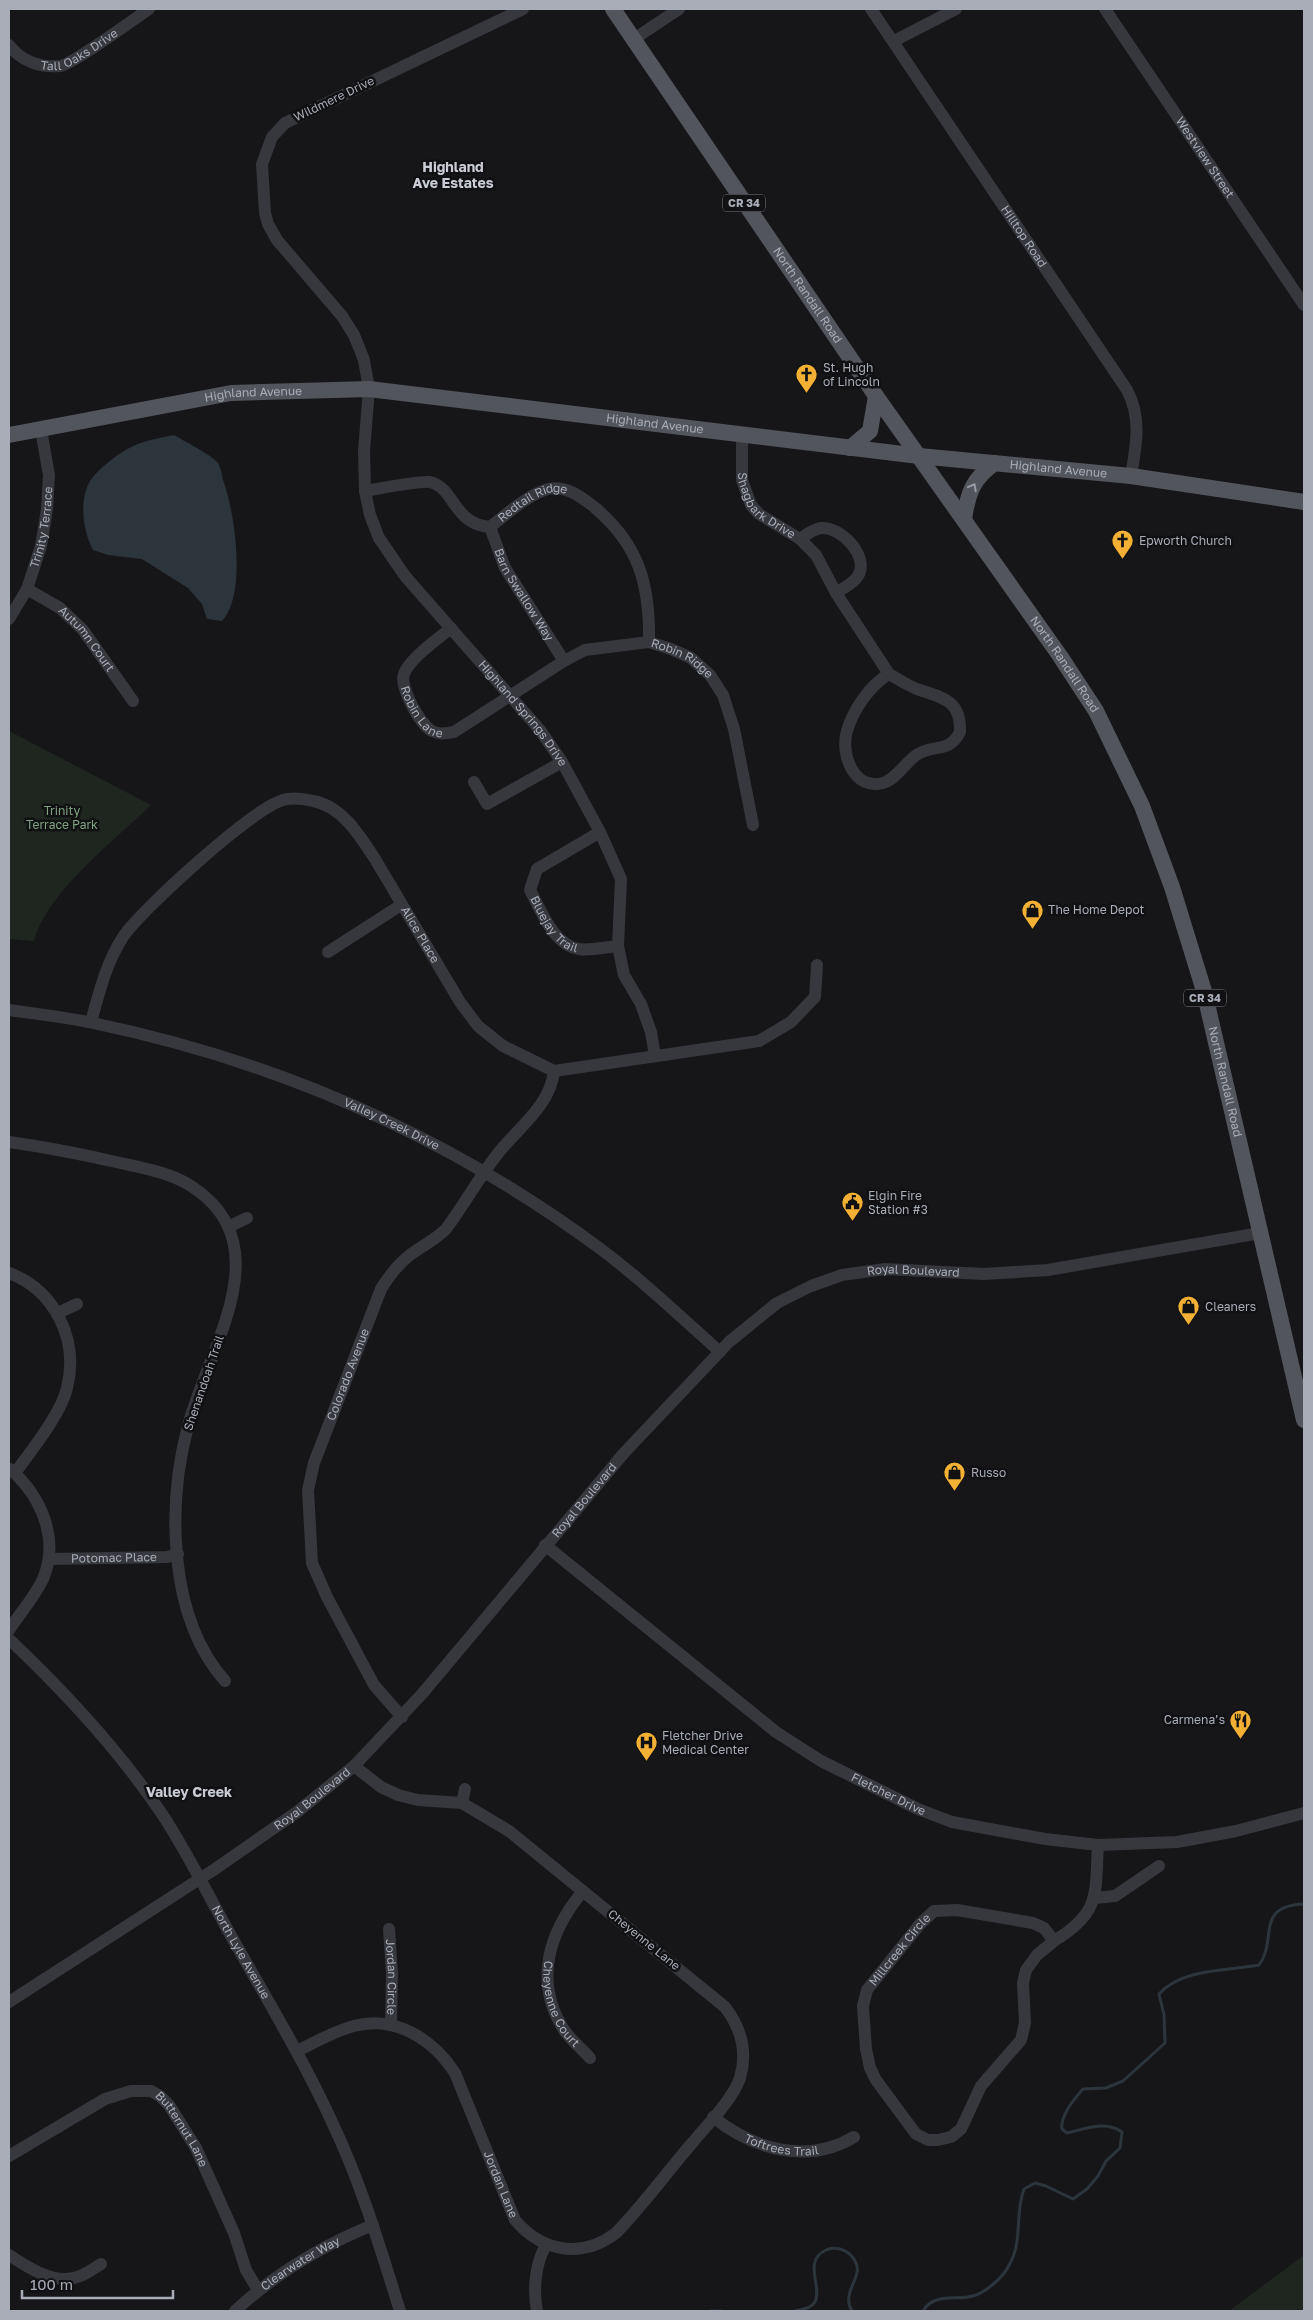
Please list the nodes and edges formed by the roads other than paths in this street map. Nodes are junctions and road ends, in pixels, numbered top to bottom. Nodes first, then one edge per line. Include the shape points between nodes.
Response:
1 (149, 9) edge
2 (523, 9) edge
3 (613, 9) edge
4 (679, 9) edge
5 (871, 9) edge
6 (956, 9) edge
7 (1105, 9) edge
8 (634, 39) junction
9 (894, 41) junction
10 (9, 45) edge
11 (1304, 305) edge
12 (369, 389) junction
13 (876, 396) junction
14 (41, 430) junction
15 (742, 435) junction
16 (9, 436) edge
17 (850, 448) junction
18 (920, 456) junction
19 (995, 463) junction
20 (1131, 476) junction
21 (365, 491) junction
22 (1304, 502) edge
23 (964, 519) junction
24 (490, 527) junction
25 (800, 539) junction
26 (27, 589) junction
27 (836, 593) junction
28 (9, 619) edge
29 (451, 628) junction
30 (649, 642) junction
31 (564, 661) junction
32 (889, 674) junction
33 (510, 696) junction
34 (133, 700) dead end
35 (562, 762) junction
36 (474, 782) dead end
37 (753, 825) dead end
38 (600, 832) junction
39 (401, 905) junction
40 (618, 946) junction
41 (328, 952) dead end
42 (817, 965) dead end
43 (9, 1010) edge
44 (91, 1022) junction
45 (655, 1056) junction
46 (554, 1071) junction
47 (9, 1142) edge
48 (484, 1174) junction
49 (247, 1218) dead end
50 (230, 1226) junction
51 (1260, 1233) junction
52 (9, 1273) edge
53 (77, 1304) dead end
54 (58, 1313) junction
55 (720, 1352) junction
56 (1304, 1420) edge
57 (12, 1470) edge
58 (545, 1545) junction
59 (178, 1554) junction
60 (50, 1559) junction
61 (9, 1630) edge
62 (9, 1639) edge
63 (226, 1681) dead end
64 (402, 1717) junction
65 (354, 1766) junction
66 (465, 1789) dead end
67 (462, 1803) junction
68 (1304, 1813) edge
69 (1098, 1845) junction
70 (1159, 1866) dead end
71 (201, 1878) junction
72 (584, 1891) junction
73 (1095, 1898) junction
74 (389, 1928) dead end
75 (1054, 1941) junction
76 (9, 2002) edge
77 (391, 2025) junction
78 (297, 2051) junction
79 (590, 2058) dead end
80 (713, 2118) junction
81 (854, 2136) dead end
82 (9, 2156) edge
83 (372, 2225) junction
84 (546, 2245) junction
85 (9, 2255) edge
86 (102, 2264) dead end
87 (258, 2290) junction
88 (235, 2311) edge
89 (400, 2311) edge
90 (537, 2311) edge

1 - 10 street, Tall Oaks Drive via 62,66 36,65 16,54
2 - 12 street, Wildmere Drive via 288,121 272,137 262,173 268,224 276,240 348,324 367,368
3 - 8 main road, North Randall Road / CR 34
4 - 8 street
5 - 9 street, Hilltop Road
6 - 9 street
7 - 11 street, Westview Street
8 - 13 main road, North Randall Road / CR 34
9 - 20 street, Hilltop Road via 1127,390 1137,428
12 - 14 main road, Highland Avenue via 231,393
12 - 15 main road, Highland Avenue
12 - 21 street, Highland Springs Drive via 364,451
13 - 17 main road via 870,431
13 - 18 main road, North Randall Road / CR 34
14 - 16 main road, Highland Avenue
14 - 26 street, Trinity Terrace via 49,475 47,510 41,546
15 - 17 main road, Highland Avenue
15 - 25 street, Shagbark Drive via 742,480 748,500 759,514
17 - 18 main road, Highland Avenue
18 - 19 main road, Highland Avenue
18 - 23 main road, North Randall Road / CR 34
19 - 20 main road, Highland Avenue
23 -> 19 main road via 967,498 977,479
20 - 22 main road, Highland Avenue
21 - 24 street, Redtail Ridge via 430,482 440,488 469,522
21 - 29 street, Highland Springs Drive via 379,538 392,559
23 - 51 main road, North Randall Road / CR 34 via 1096,711 1142,806 1172,887 1204,991
24 - 30 street, Redtail Ridge via 528,499 549,489 579,494 621,532 630,548 646,595
24 - 31 street, Barn Swallow Way via 505,568
25 - 27 street, Shagbark Drive via 820,561
25 - 27 street, Shagbark Drive via 820,528 833,529 843,535 857,554 861,565 859,575
26 - 28 street, Trinity Terrace
26 - 34 street, Autumn Court via 60,608 83,630
27 - 32 street, Shagbark Drive
29 - 33 street, Highland Springs Drive
29 - 33 street, Robin Lane via 410,664 404,674 404,690 425,726 442,734 454,732
30 - 31 street, Robin Ridge via 585,650
30 - 37 street, Robin Ridge via 691,658 710,675 723,695 734,729
31 - 33 street, Robin Ridge
32 - 32 street, Shagbark Drive via 946,699 958,714 960,732 952,744 925,751 909,760 887,782 868,783 852,772 846,755 846,733 864,697
33 - 35 street, Highland Springs Drive via 540,730
35 - 36 street via 487,804
35 - 38 street, Highland Springs Drive
38 - 40 street, Highland Springs Drive via 621,879
38 - 40 street, Bluejay Trail via 537,869 530,890 552,930 565,943 579,949
39 - 41 street
39 - 44 street, Alice Place via 360,837 336,811 315,801 283,800 229,836 136,920 111,958
39 - 46 street, Alice Place via 478,1026 503,1046
40 - 45 street, Highland Springs Drive via 624,975 641,1004 651,1032
42 - 45 street via 816,997 791,1022 759,1041
43 - 44 street, Valley Creek Drive
44 - 48 street, Valley Creek Drive via 191,1046 319,1089 415,1134
45 - 46 street
46 - 48 street, Colorado Avenue via 552,1085 542,1104
47 - 50 street, Shenandoah Trail via 89,1156 175,1178 203,1195 223,1214
48 - 55 street, Valley Creek Drive via 598,1247 650,1288
48 - 64 street, Colorado Avenue via 446,1229 410,1254 394,1269 381,1289 314,1463 308,1490 312,1563 326,1597 374,1685
49 - 50 street
50 - 59 street, Shenandoah Trail via 235,1291 188,1426 176,1501 174,1532
51 - 55 street, Royal Boulevard via 1048,1270 984,1274 885,1269 842,1275 804,1288 776,1303
51 - 56 main road, North Randall Road / CR 34
52 - 54 street via 37,1289
53 - 54 street
54 - 57 street via 70,1358 67,1388 61,1404
55 - 58 street, Royal Boulevard via 624,1453
57 - 60 street via 30,1489 40,1507 48,1533
58 - 64 street, Royal Boulevard
58 - 69 street, Fletcher Drive via 776,1732 821,1761 918,1810 952,1822
59 - 60 street, Potomac Place via 166,1557
59 - 63 street, Shenandoah Trail via 192,1623 204,1652
60 - 61 street via 33,1597
62 - 71 street, North Lyle Avenue via 72,1702 141,1784
64 - 65 street, Royal Boulevard
65 - 67 street, Cheyenne Lane via 398,1795
65 - 71 street, Royal Boulevard via 297,1812
66 - 67 street
67 - 72 street, Cheyenne Lane via 509,1831
68 - 69 street, Fletcher Drive via 1177,1842
69 - 73 street, Millcreek Circle
70 - 73 street via 1116,1896
71 - 76 street, Royal Boulevard
71 - 78 street, North Lyle Avenue
72 - 79 street, Cheyenne Court via 557,1929 548,1969 550,1995 560,2023
72 - 80 street, Cheyenne Lane via 714,1996 732,2016 742,2038 743,2064 739,2081
73 - 75 street, Millcreek Circle via 1079,1925
74 - 77 street, Jordan Circle
75 - 75 street, Millcreek Circle via 1037,1955 1026,1970 1025,2023 1020,2040 981,2086 962,2129 951,2137 938,2140 928,2140 916,2134 876,2080 868,2062 863,2006 869,1987 920,1924 940,1910 1033,1923 1044,1928
77 - 78 street, Jordan Lane via 356,2025
77 - 84 street, Jordan Lane via 428,2041 447,2061 461,2086 511,2213 529,2235
78 - 83 street, North Lyle Avenue via 333,2123
80 - 81 street, Toftrees Trail via 739,2136 765,2147 786,2151 834,2146
80 - 84 street, Jordan Lane via 616,2233 590,2246 567,2248
82 - 87 street, Butternut Lane via 105,2099 131,2091 151,2090 169,2105 196,2148 231,2226 246,2270
83 - 87 street, Clearwater Way via 329,2246
83 - 89 street, North Lyle Avenue
84 - 90 street via 536,2277
85 - 86 street via 51,2277 64,2279 78,2277
87 - 88 street, Clearwater Way

